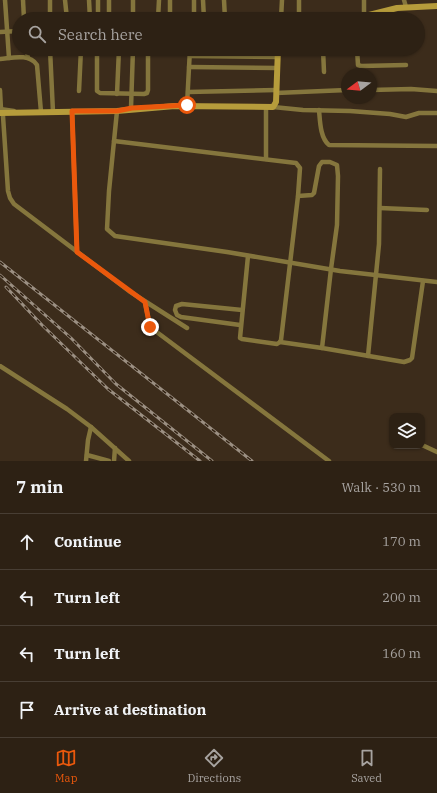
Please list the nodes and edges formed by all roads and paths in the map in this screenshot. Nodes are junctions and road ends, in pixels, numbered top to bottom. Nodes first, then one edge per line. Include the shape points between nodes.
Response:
1 (5, 0) edge
2 (23, 0) edge
3 (50, 0) edge
4 (65, 0) edge
5 (89, 0) edge
6 (98, 0) edge
7 (109, 0) edge
8 (133, 0) edge
9 (158, 0) edge
10 (170, 0) edge
11 (194, 0) edge
12 (203, 0) edge
13 (224, 0) edge
14 (282, 0) edge
15 (299, 0) edge
16 (364, 0) edge
17 (404, 0) edge
18 (436, 4) edge
19 (406, 7) junction
20 (24, 12) edge
21 (50, 12) edge
22 (66, 12) edge
23 (90, 12) edge
24 (98, 12) edge
25 (109, 12) edge
26 (133, 12) edge
27 (158, 12) edge
28 (170, 12) edge
29 (194, 12) edge
30 (204, 12) edge
31 (225, 12) edge
32 (282, 12) edge
33 (299, 12) edge
34 (364, 12) edge
35 (380, 12) edge
36 (0, 32) edge
37 (6, 32) junction
38 (12, 32) edge
39 (50, 56) edge
40 (81, 56) edge
41 (97, 56) edge
42 (118, 56) edge
43 (133, 56) edge
44 (148, 56) edge
45 (190, 56) joint
46 (323, 56) edge
47 (357, 56) edge
48 (278, 57) joint
49 (9, 58) junction
50 (28, 58) joint
51 (0, 59) edge
52 (406, 65) dead end
53 (189, 67) junction
54 (277, 68) junction
55 (324, 72) dead end
56 (0, 90) edge
57 (341, 90) edge
58 (377, 90) edge
59 (79, 91) dead end
60 (437, 91) edge
61 (188, 92) junction
62 (276, 92) junction
63 (117, 94) junction
64 (132, 94) junction
65 (187, 105) junction
66 (273, 107) junction
67 (132, 108) junction
68 (266, 108) junction
69 (0, 109) edge
70 (319, 110) junction
71 (72, 111) junction
72 (117, 111) junction
73 (22, 112) junction
74 (41, 112) junction
75 (53, 112) junction
76 (437, 113) edge
77 (1, 115) edge
78 (114, 140) junction
79 (437, 146) edge
80 (266, 159) junction
81 (380, 169) dead end
82 (298, 196) junction
83 (380, 208) junction
84 (427, 210) dead end
85 (77, 252) junction
86 (248, 256) junction
87 (290, 263) junction
88 (330, 269) junction
89 (376, 275) junction
90 (423, 280) junction
91 (437, 282) edge
92 (145, 302) junction
93 (242, 310) junction
94 (240, 325) junction
95 (186, 328) dead end
96 (280, 342) junction
97 (322, 348) junction
98 (368, 356) junction
99 (0, 366) edge
100 (90, 427) junction
101 (425, 446) edge
102 (115, 448) junction
103 (437, 452) edge
104 (86, 455) junction
105 (86, 461) edge
106 (109, 461) edge
107 (114, 461) edge
108 (129, 461) edge
109 (329, 461) edge

1 - 37 street
2 - 20 street
3 - 21 street
4 - 22 street
5 - 23 street
6 - 24 street
7 - 25 street
8 - 26 street
9 - 27 street
10 - 28 street
11 - 29 street
12 - 30 street
13 - 31 street
14 - 32 street
15 - 33 street
16 - 34 street
17 - 19 street
18 - 19 street
19 - 35 street
36 - 37 street
37 - 38 street
37 - 49 street
39 - 75 street
40 - 59 street
41 - 63 street via 97,91
42 - 63 street
43 - 64 street
44 - 64 street via 147,93
45 - 48 street
45 - 53 street
46 - 55 street
47 - 52 street via 358,65 361,66
48 - 54 street
49 - 50 street
49 - 51 street
50 - 74 street via 37,65
53 - 54 street
53 - 61 street
54 - 62 street
56 - 69 street
57 - 62 street
58 - 60 street
61 - 62 street
61 - 65 street
62 - 66 street
63 - 64 street
64 - 67 street
65 - 67 street
65 - 68 street
66 - 68 street
66 - 70 street
67 - 72 street
68 - 80 street
69 - 73 street
70 - 76 street via 406,117
70 - 79 street via 325,140 329,145
71 - 72 street
71 - 75 street
71 - 85 street
72 - 78 street
73 - 74 street
73 - 77 street
74 - 75 street
77 - 85 street via 10,198 14,204
78 - 80 street
78 - 86 street via 107,229 115,236
80 - 82 street via 299,165
81 - 83 street
82 - 87 street
82 - 88 street via 314,193 322,162 337,165 337,225
83 - 84 street
83 - 89 street
85 - 92 street
86 - 87 street
86 - 93 street
87 - 88 street
87 - 96 street
88 - 89 street
88 - 97 street
89 - 90 street
89 - 98 street
90 - 91 street
90 - 98 street via 412,358 404,362
92 - 95 street
92 - 109 street via 150,327
93 - 94 street
93 - 94 street via 182,304 176,306 175,310 181,317
94 - 96 street via 239,334 242,340 275,344
96 - 97 street
97 - 98 street
99 - 100 street
100 - 102 street
100 - 104 street
101 - 103 street
102 - 107 street
102 - 108 street
104 - 105 street
104 - 106 street

